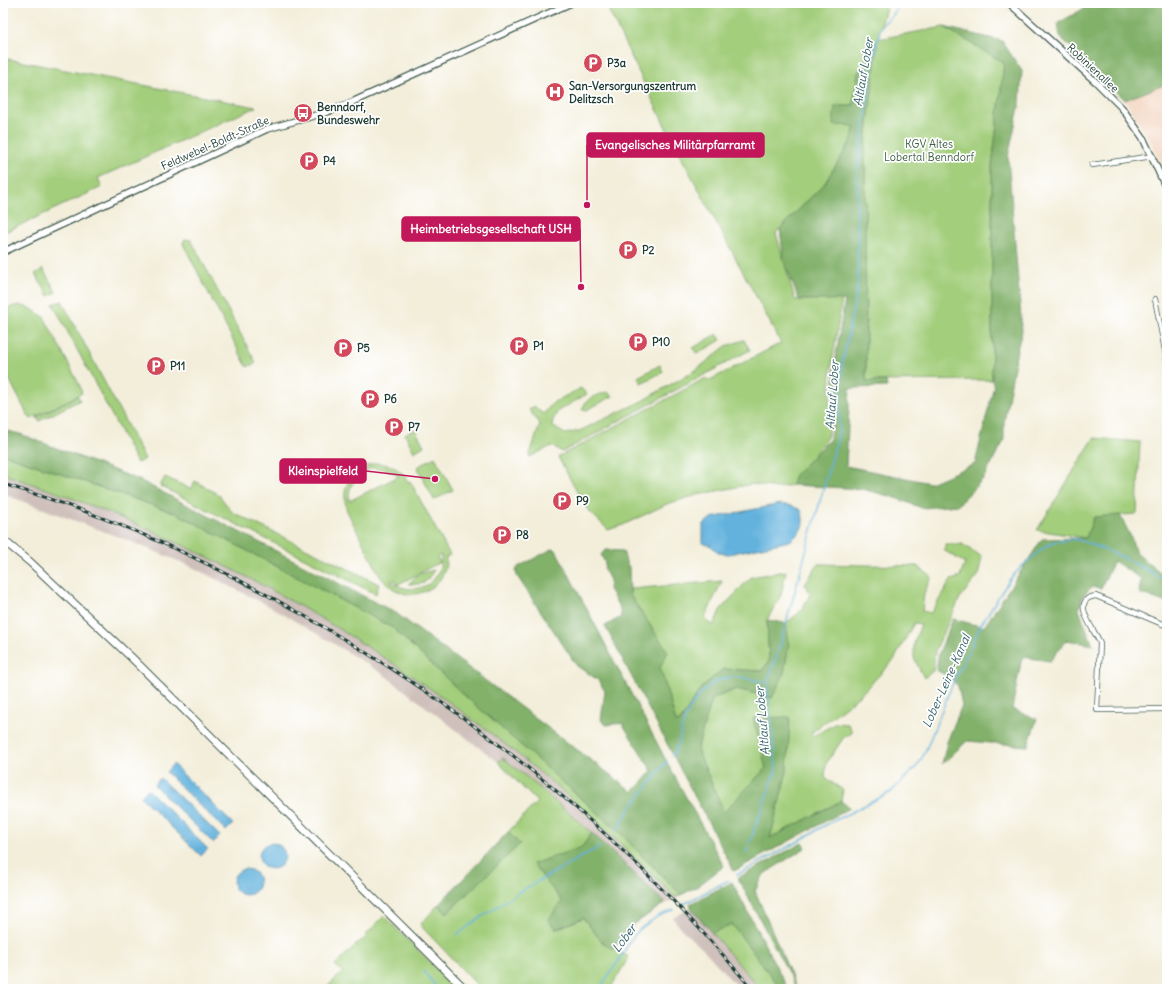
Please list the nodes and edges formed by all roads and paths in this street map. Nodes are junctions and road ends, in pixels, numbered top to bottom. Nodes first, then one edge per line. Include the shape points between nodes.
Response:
1 (571, 3) edge
2 (1009, 3) edge
3 (1153, 156) junction
4 (1092, 165) dead end
5 (1167, 190) edge
6 (3, 252) edge
7 (1155, 299) dead end
8 (1167, 361) edge
9 (3, 540) edge
10 (1167, 626) edge
11 (1167, 709) edge
12 (465, 989) edge

1 - 6 street, Feldwebel-Boldt-Straße via 344,105 267,129
2 - 3 street, Robinienallee via 1122,108
3 - 4 street
3 - 5 street, Robinienallee
7 - 8 street
9 - 12 main road via 132,658
10 - 11 street via 1096,596 1086,600 1084,605 1086,619 1098,636 1100,644 1097,710

